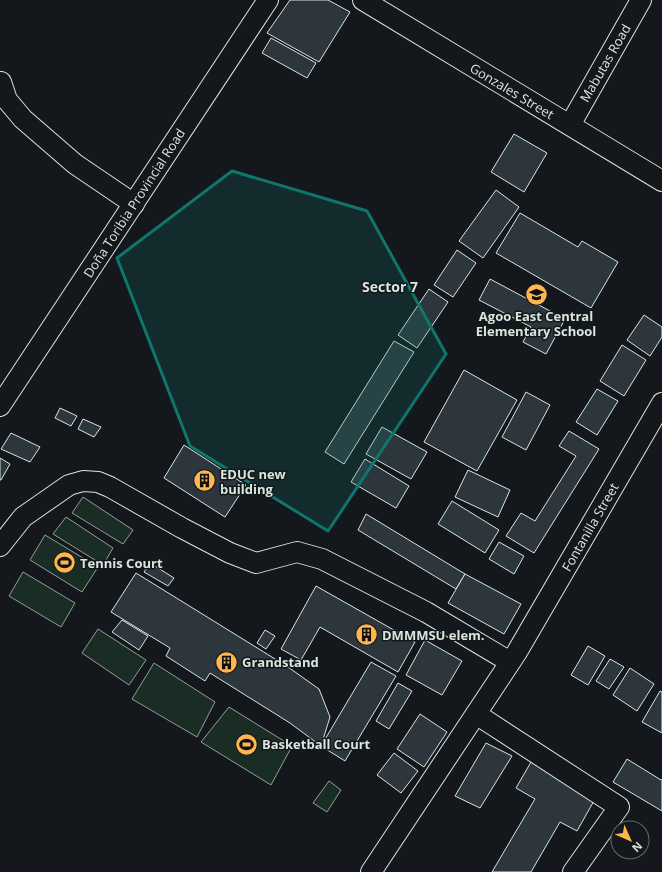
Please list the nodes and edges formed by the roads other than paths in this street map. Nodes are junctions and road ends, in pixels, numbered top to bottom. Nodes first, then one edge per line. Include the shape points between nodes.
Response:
1 (268, 0) edge
2 (363, 0) edge
3 (640, 0) edge
4 (1, 82) edge
5 (570, 125) junction
6 (662, 181) edge
7 (134, 204) junction
8 (662, 403) edge
9 (0, 406) edge
10 (0, 546) edge
11 (513, 657) junction
12 (476, 714) junction
13 (371, 872) edge
14 (573, 872) edge

1 - 7 street, Doña Toribia Provincial Road
2 - 5 street, Gonzales Street
3 - 5 street, Mabutas Road
4 - 7 street via 7,100 22,119 75,164
5 - 6 street, Gonzales Street
7 - 9 street, Doña Toribia Provincial Road
8 - 11 street, Fontanilla Street
10 - 11 street via 23,517 69,485 83,481 98,482 230,553 256,563 298,552 322,559
11 - 12 street, Fontanilla Street
12 - 13 street, Fontanilla Street
12 - 14 street via 619,807

